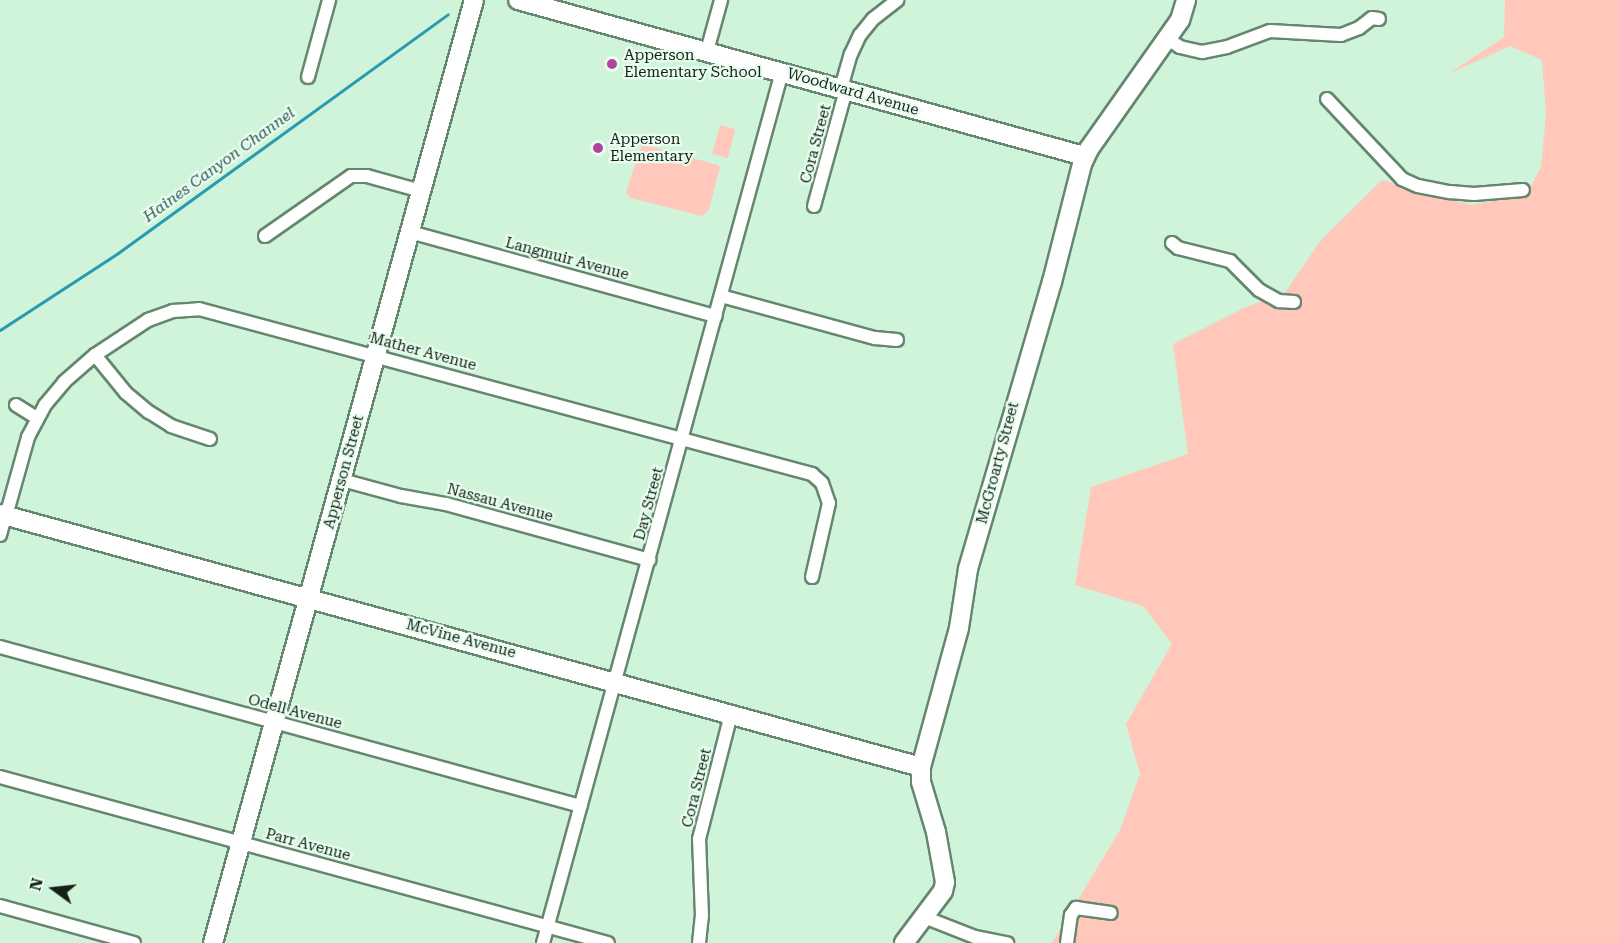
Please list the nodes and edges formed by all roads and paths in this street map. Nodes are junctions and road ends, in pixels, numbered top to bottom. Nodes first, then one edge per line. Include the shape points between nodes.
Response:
1 (329, 0) edge
2 (474, 0) edge
3 (518, 0) edge
4 (722, 0) edge
5 (897, 0) edge
6 (1186, 0) edge
7 (1379, 19) dead end
8 (1168, 39) junction
9 (707, 51) junction
10 (782, 72) junction
11 (308, 77) dead end
12 (844, 89) junction
13 (1327, 99) dead end
14 (1084, 156) junction
15 (1522, 190) dead end
16 (421, 191) junction
17 (814, 206) dead end
18 (410, 232) junction
19 (265, 236) dead end
20 (1172, 243) dead end
21 (721, 296) junction
22 (1294, 302) dead end
23 (716, 316) junction
24 (897, 340) dead end
25 (94, 355) junction
26 (376, 355) junction
27 (16, 405) dead end
28 (37, 418) junction
29 (210, 439) dead end
30 (682, 439) junction
31 (342, 480) junction
32 (4, 515) edge
33 (0, 535) edge
34 (649, 560) junction
35 (812, 577) dead end
36 (309, 597) junction
37 (0, 647) edge
38 (615, 681) junction
39 (731, 714) junction
40 (275, 722) junction
41 (921, 767) junction
42 (0, 777) edge
43 (581, 806) junction
44 (242, 842) junction
45 (0, 906) edge
46 (1111, 913) dead end
47 (924, 917) junction
48 (548, 926) junction
49 (134, 943) edge
50 (213, 943) edge
51 (543, 943) edge
52 (608, 943) edge
53 (699, 943) edge
54 (904, 943) edge
55 (1008, 943) edge
56 (1067, 943) edge

1 - 11 street
2 - 16 street, Apperson Street
3 - 9 street, Woodward Avenue
4 - 9 street
5 - 12 street, Cora Street via 860,35 851,54
6 - 8 street, McGroarty Street
7 - 8 street via 1372,18 1341,35 1270,31 1202,52 1185,50
8 - 14 street, McGroarty Street
9 - 10 street, Woodward Avenue
10 - 12 street, Woodward Avenue
10 - 21 street, Day Street
12 - 14 street, Woodward Avenue
12 - 17 street, Cora Street
13 - 15 street via 1402,179 1450,192
14 - 41 street, McGroarty Street via 1052,282 968,569 959,628
16 - 18 street, Apperson Street
16 - 19 street via 367,176 351,176
18 - 23 street, Langmuir Avenue
18 - 26 street, Apperson Street
20 - 22 street via 1230,261 1265,294 1279,301
21 - 23 street, Day Street
21 - 24 street via 875,338
23 - 30 street, Day Street
25 - 26 street, Mather Avenue via 148,320 173,311 199,309
25 - 28 street, Mather Avenue via 64,382
25 - 29 street via 126,393 153,416
26 - 30 street, Mather Avenue
26 - 31 street, Apperson Street
27 - 28 street
28 - 32 street, Mather Avenue
30 - 34 street, Day Street
30 - 35 street, Mather Avenue via 818,478 826,490 829,513
31 - 34 street, Nassau Avenue via 446,504
31 - 36 street, Apperson Street
32 - 33 street, Mather Avenue
32 - 36 street, McVine Avenue
34 - 38 street, Day Street
36 - 38 street, McVine Avenue
36 - 40 street, Apperson Street
37 - 40 street, Odell Avenue
38 - 39 street, McVine Avenue
38 - 43 street, Day Street
39 - 41 street, McVine Avenue
39 - 53 street, Cora Street via 699,839
40 - 43 street, Odell Avenue
40 - 44 street, Apperson Street
41 - 47 street, McGroarty Street via 923,792 936,832 945,882
42 - 44 street, Parr Avenue
43 - 48 street, Day Street
44 - 48 street, Parr Avenue
44 - 50 street, Apperson Street
45 - 49 street
46 - 56 street via 1076,908 1071,915
47 - 54 street, McGroarty Street
47 - 55 street via 975,937
48 - 51 street, Day Street
48 - 52 street, Parr Avenue

